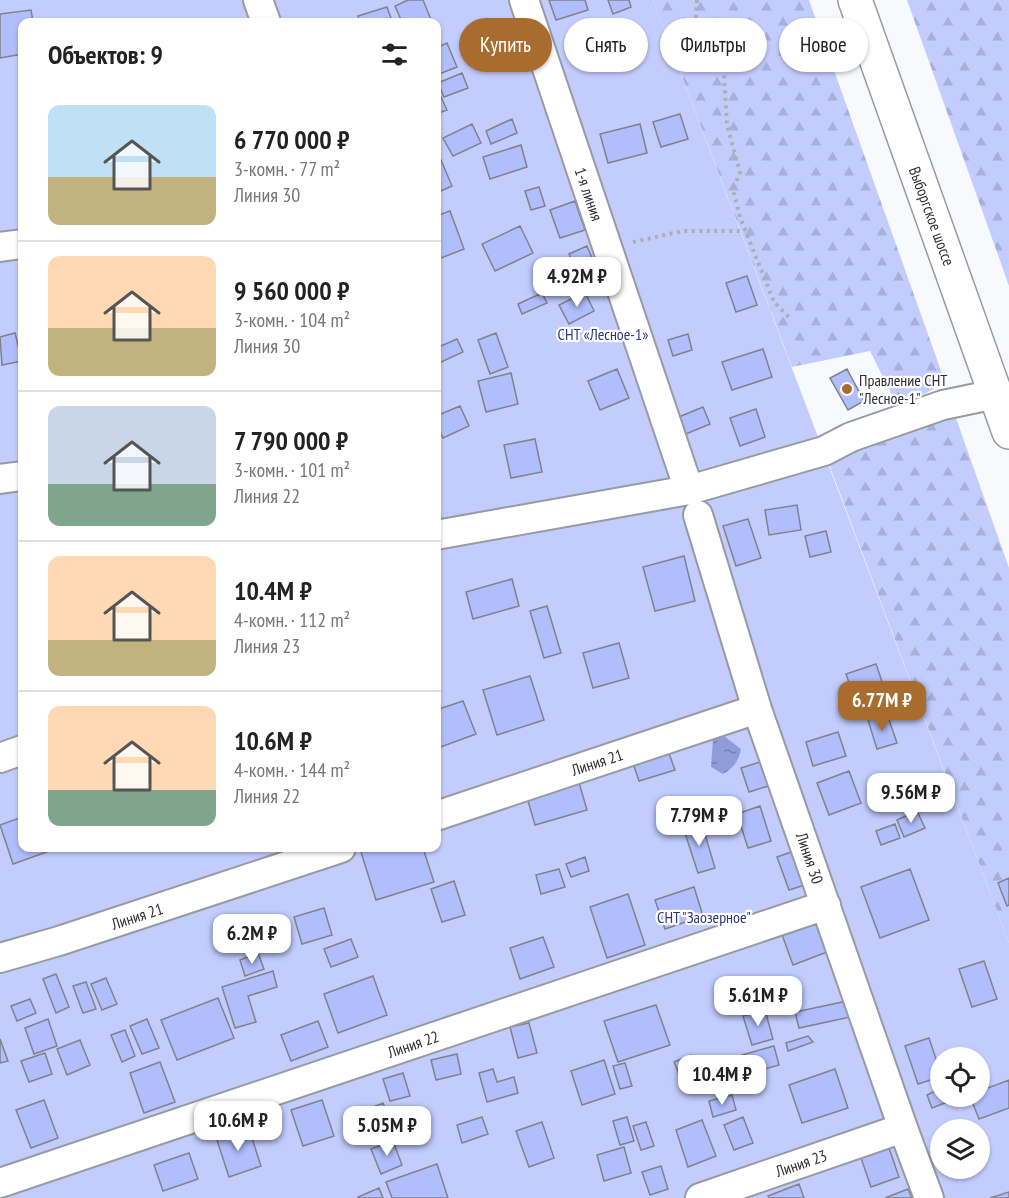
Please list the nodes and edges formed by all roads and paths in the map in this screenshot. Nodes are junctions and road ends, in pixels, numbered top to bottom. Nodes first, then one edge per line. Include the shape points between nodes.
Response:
1 (258, 0) edge
2 (524, 0) edge
3 (697, 0) edge
4 (855, 0) edge
5 (265, 18) edge
6 (745, 231) junction
7 (18, 245) edge
8 (0, 247) edge
9 (608, 247) junction
10 (790, 318) dead end
11 (996, 394) junction
12 (1009, 432) edge
13 (18, 477) edge
14 (0, 479) edge
15 (694, 502) junction
16 (441, 531) edge
17 (757, 709) junction
18 (18, 751) edge
19 (0, 758) edge
20 (441, 814) edge
21 (329, 852) edge
22 (826, 905) junction
23 (0, 958) edge
24 (903, 1128) junction
25 (0, 1183) edge
26 (700, 1198) edge
27 (929, 1198) edge

1 - 5 street
2 - 9 street, 1-я линия
3 - 6 path via 696,17 703,38 724,74 727,125 740,172 733,190
4 - 11 main road, Выборгское шоссе
6 - 9 path via 683,231
6 - 10 path via 774,303
7 - 8 street
9 - 15 street, 1-я линия
11 - 12 main road, Выборгское шоссе
11 - 15 street via 943,405 851,437
13 - 14 street
15 - 16 street
15 - 17 street, Линия 30
17 - 20 street, Линия 21
17 - 22 street, Линия 30
18 - 19 street
21 - 23 street, Линия 21
22 - 24 street, Линия 30
22 - 25 street, Линия 22
24 - 26 street, Линия 23
24 - 27 street, Линия 30

